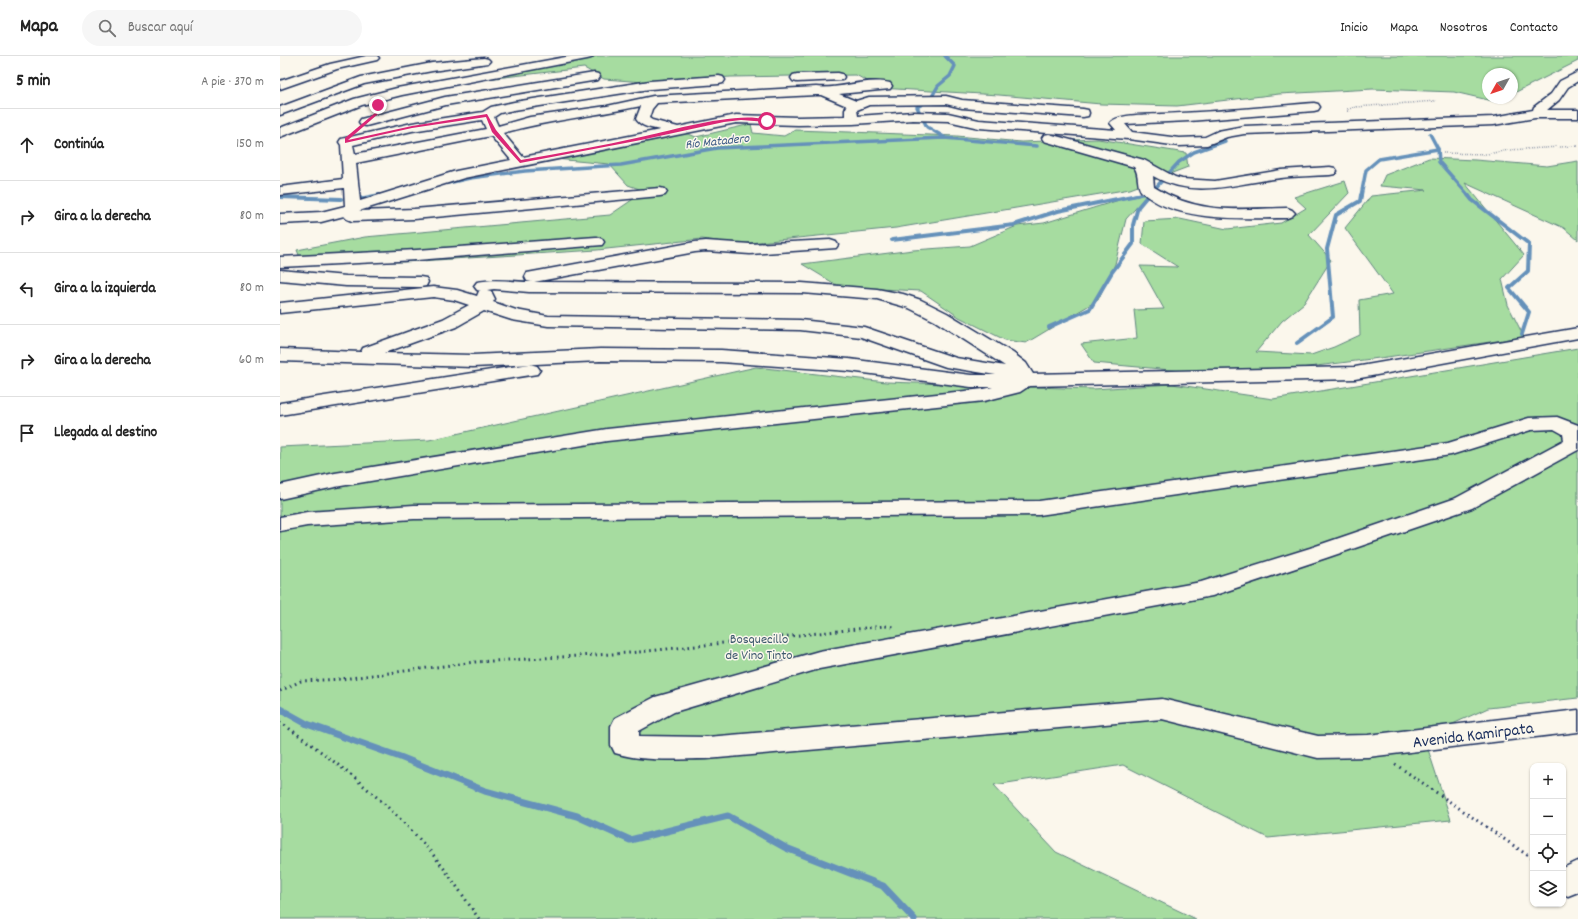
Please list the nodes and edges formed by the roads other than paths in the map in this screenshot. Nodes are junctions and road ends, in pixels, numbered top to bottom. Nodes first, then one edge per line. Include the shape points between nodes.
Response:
1 (350, 56) edge
2 (440, 56) edge
3 (587, 56) edge
4 (373, 58) dead end
5 (492, 60) dead end
6 (1578, 76) edge
7 (594, 77) dead end
8 (838, 77) dead end
9 (280, 78) edge
10 (785, 78) dead end
11 (732, 80) dead end
12 (434, 84) junction
13 (280, 85) edge
14 (886, 86) dead end
15 (824, 92) junction
16 (280, 95) edge
17 (653, 100) junction
18 (946, 100) junction
19 (378, 105) junction
20 (855, 105) junction
21 (1314, 107) dead end
22 (280, 111) edge
23 (1084, 113) dead end
24 (1542, 114) junction
25 (1578, 114) edge
26 (487, 116) junction
27 (853, 120) junction
28 (366, 122) junction
29 (965, 122) junction
30 (1558, 122) junction
31 (1578, 124) edge
32 (676, 130) junction
33 (494, 131) junction
34 (1073, 131) junction
35 (280, 133) edge
36 (1468, 133) dead end
37 (1128, 135) junction
38 (1414, 135) dead end
39 (1213, 138) junction
40 (346, 142) junction
41 (280, 144) edge
42 (348, 160) junction
43 (520, 162) junction
44 (1139, 163) junction
45 (1330, 171) dead end
46 (510, 178) dead end
47 (350, 183) junction
48 (280, 192) edge
49 (660, 192) dead end
50 (386, 198) junction
51 (353, 208) junction
52 (1287, 213) dead end
53 (321, 216) junction
54 (280, 219) edge
55 (596, 242) dead end
56 (830, 245) dead end
57 (280, 262) edge
58 (280, 275) edge
59 (508, 285) junction
60 (483, 295) junction
61 (280, 308) edge
62 (1578, 333) edge
63 (280, 355) edge
64 (600, 355) junction
65 (361, 356) junction
66 (1023, 378) junction
67 (280, 409) edge
68 (335, 480) junction
69 (280, 481) edge
70 (280, 492) edge
71 (280, 524) edge
72 (1578, 721) edge

1 - 9 street via 313,65
2 - 16 street via 336,75
3 - 12 street
4 - 13 street via 334,66
5 - 22 street via 432,67 372,79
6 - 24 street via 1564,84 1555,97 1539,110
7 - 28 street via 458,98
8 - 10 street
11 - 26 street via 650,85 514,106 496,110
12 - 19 street
12 - 35 street via 358,102
14 - 15 street
15 - 17 street
15 - 20 street
17 - 32 street via 646,108 642,119
17 - 33 street via 607,110 537,120
18 - 20 street via 869,101
18 - 23 street via 962,104
18 - 29 street via 964,115
19 - 28 street via 384,107
19 - 41 street
20 - 27 street via 851,110
21 - 37 street via 1117,122
24 - 25 street
24 - 30 street
24 - 39 street via 1494,121 1244,130
26 - 33 street
26 - 40 street via 412,127
27 - 29 street via 913,116 948,118
27 - 32 street via 736,119
28 - 40 street via 346,139
29 - 34 street
30 - 31 street
30 - 36 street
32 - 43 street
33 - 42 street
33 - 43 street
34 - 37 street
34 - 44 street via 1043,136
37 - 39 street via 1179,142
38 - 39 street via 1243,142
40 - 42 street
42 - 47 street
43 - 50 street via 461,174
44 - 45 street via 1170,180 1200,185 1227,183 1252,177
44 - 52 street via 1145,171 1147,189 1180,208 1213,213
46 - 50 street
47 - 48 street
47 - 51 street
49 - 53 street via 414,214
50 - 51 street
51 - 53 street
53 - 54 street
55 - 57 street
56 - 59 street via 750,249 694,247 521,280
58 - 60 street via 346,281 461,282
59 - 60 street via 494,284
59 - 66 street via 802,288 877,294 915,304 941,317 1006,357 1024,373
60 - 61 street via 433,292
60 - 65 street via 460,318
60 - 66 street via 512,316 548,321 800,325 849,329 954,363 1000,370
62 - 66 street via 1355,373
63 - 65 street
64 - 65 street via 473,361
64 - 66 street via 752,357 849,365 971,380
64 - 67 street via 553,367
66 - 68 street via 1022,383 1013,388 984,395 607,435
68 - 69 street via 312,478
68 - 70 street
71 - 72 street, Avenida Kamirpata via 414,512 1039,508 1451,449 1529,424 1557,423 1572,430 1575,443 1464,503 1203,590 819,660 665,704 625,726 625,745 650,748 707,748 1162,709 1318,747 1368,746

